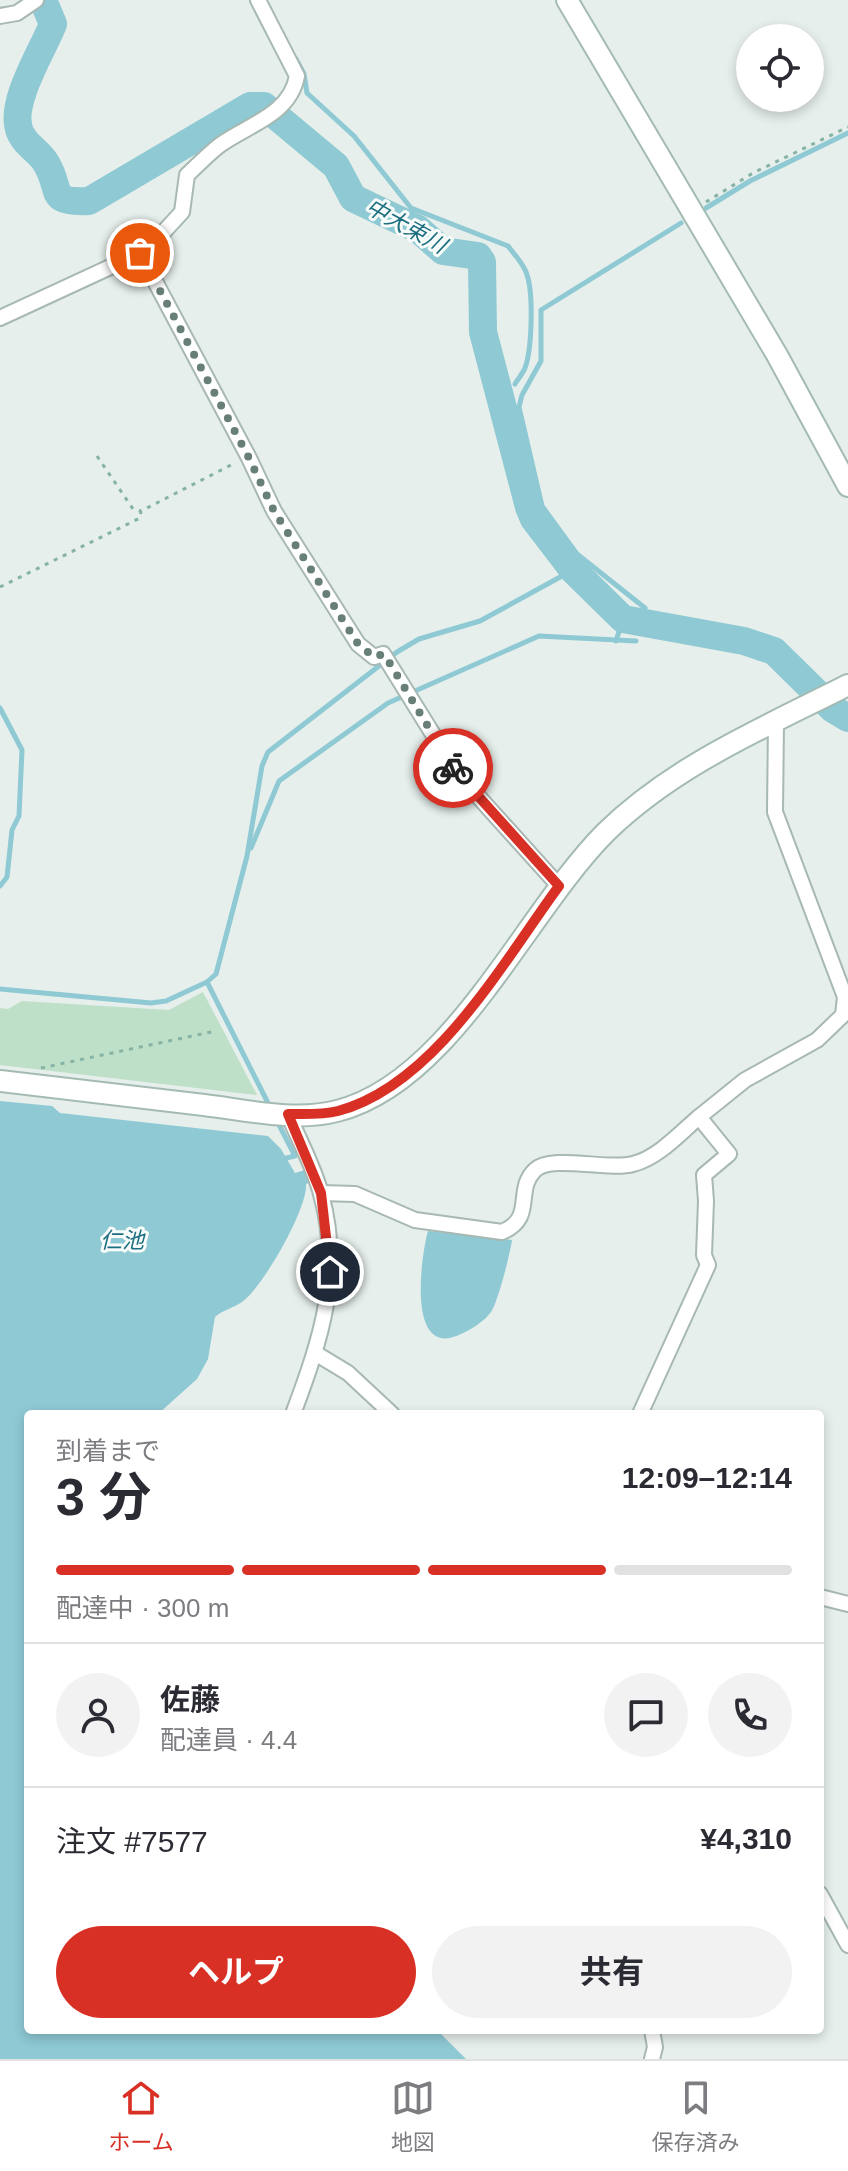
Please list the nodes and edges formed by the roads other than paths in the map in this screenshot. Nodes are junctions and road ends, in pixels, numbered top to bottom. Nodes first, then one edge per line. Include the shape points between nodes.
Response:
1 (36, 0) edge
2 (258, 0) edge
3 (567, 0) edge
4 (0, 16) edge
5 (140, 253) junction
6 (0, 318) edge
7 (848, 486) edge
8 (843, 688) edge
9 (776, 722) junction
10 (559, 886) junction
11 (0, 1081) edge
12 (279, 1114) junction
13 (699, 1117) junction
14 (321, 1193) junction
15 (315, 1353) junction
16 (294, 1410) edge
17 (388, 1410) edge
18 (642, 1410) edge
19 (824, 1598) edge
20 (848, 1604) edge
21 (824, 1901) edge
22 (848, 1945) edge
23 (653, 2034) edge
24 (652, 2059) edge

1 - 4 street via 17,13
2 - 5 street via 296,83 273,114 219,146 187,175 185,205 178,219
3 - 7 street via 777,355
5 - 6 street
5 - 10 street via 274,511 358,644 374,657 383,654 457,773
8 - 9 street
9 - 10 street via 692,765 649,794 605,833
9 - 13 street via 775,812 845,997 843,1015 817,1040 745,1080
10 - 12 street via 428,1056 397,1081 338,1111
11 - 12 street
12 - 14 street
13 - 14 street via 637,1163 614,1168 547,1163 535,1170 522,1215 502,1232 415,1220 355,1194
13 - 18 street via 729,1154 704,1175 708,1265
14 - 15 street via 330,1289
15 - 16 street
15 - 17 street via 348,1373
19 - 20 street
21 - 22 street
23 - 24 street

